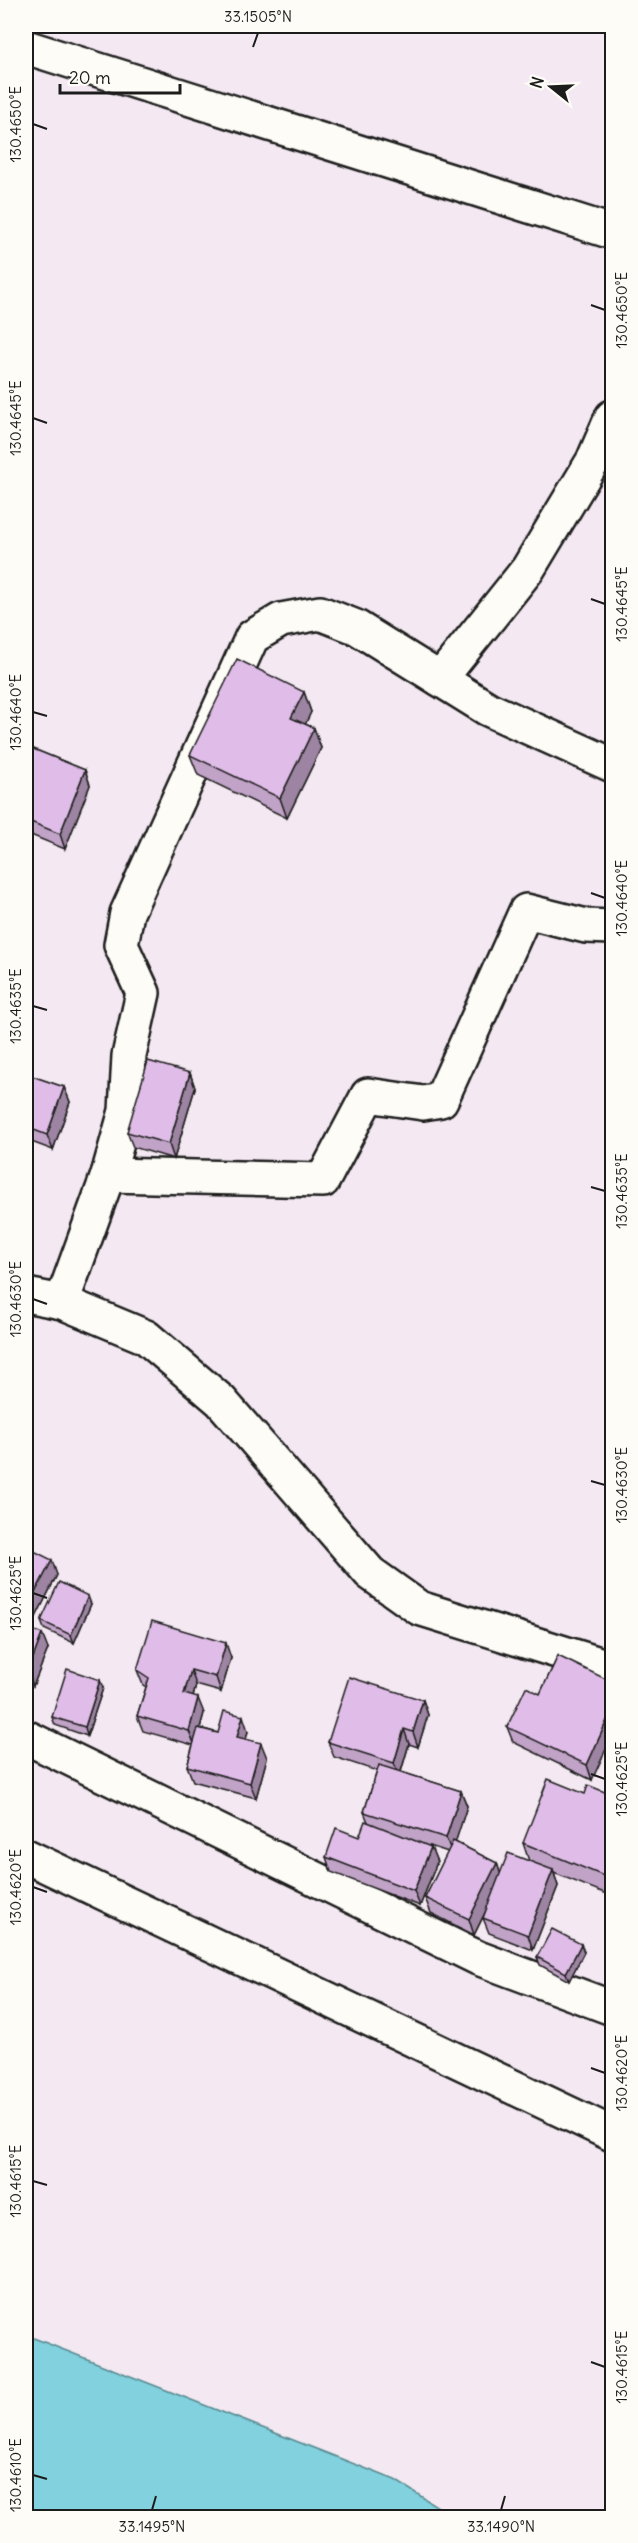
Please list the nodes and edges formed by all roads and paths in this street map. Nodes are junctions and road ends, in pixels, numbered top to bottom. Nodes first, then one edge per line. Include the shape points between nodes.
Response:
1 (26, 47) edge
2 (612, 232) edge
3 (612, 417) edge
4 (441, 679) junction
5 (612, 765) edge
6 (612, 927) edge
7 (108, 1175) junction
8 (26, 1295) edge
9 (62, 1302) junction
10 (612, 1668) edge
11 (26, 1737) edge
12 (26, 1856) edge
13 (612, 2008) edge
14 (612, 2134) edge

1 - 2 street
3 - 4 street via 592,461 528,569
4 - 5 street via 488,708
4 - 7 street via 356,627 320,613 281,620 252,637 127,913 121,945 143,993 129,1056 126,1111
6 - 7 street via 586,926 526,911 441,1100 423,1104 368,1095 323,1180
7 - 9 street
8 - 9 street
9 - 10 street via 146,1337 221,1401 370,1573 419,1608
11 - 13 street via 478,1958
12 - 14 street

